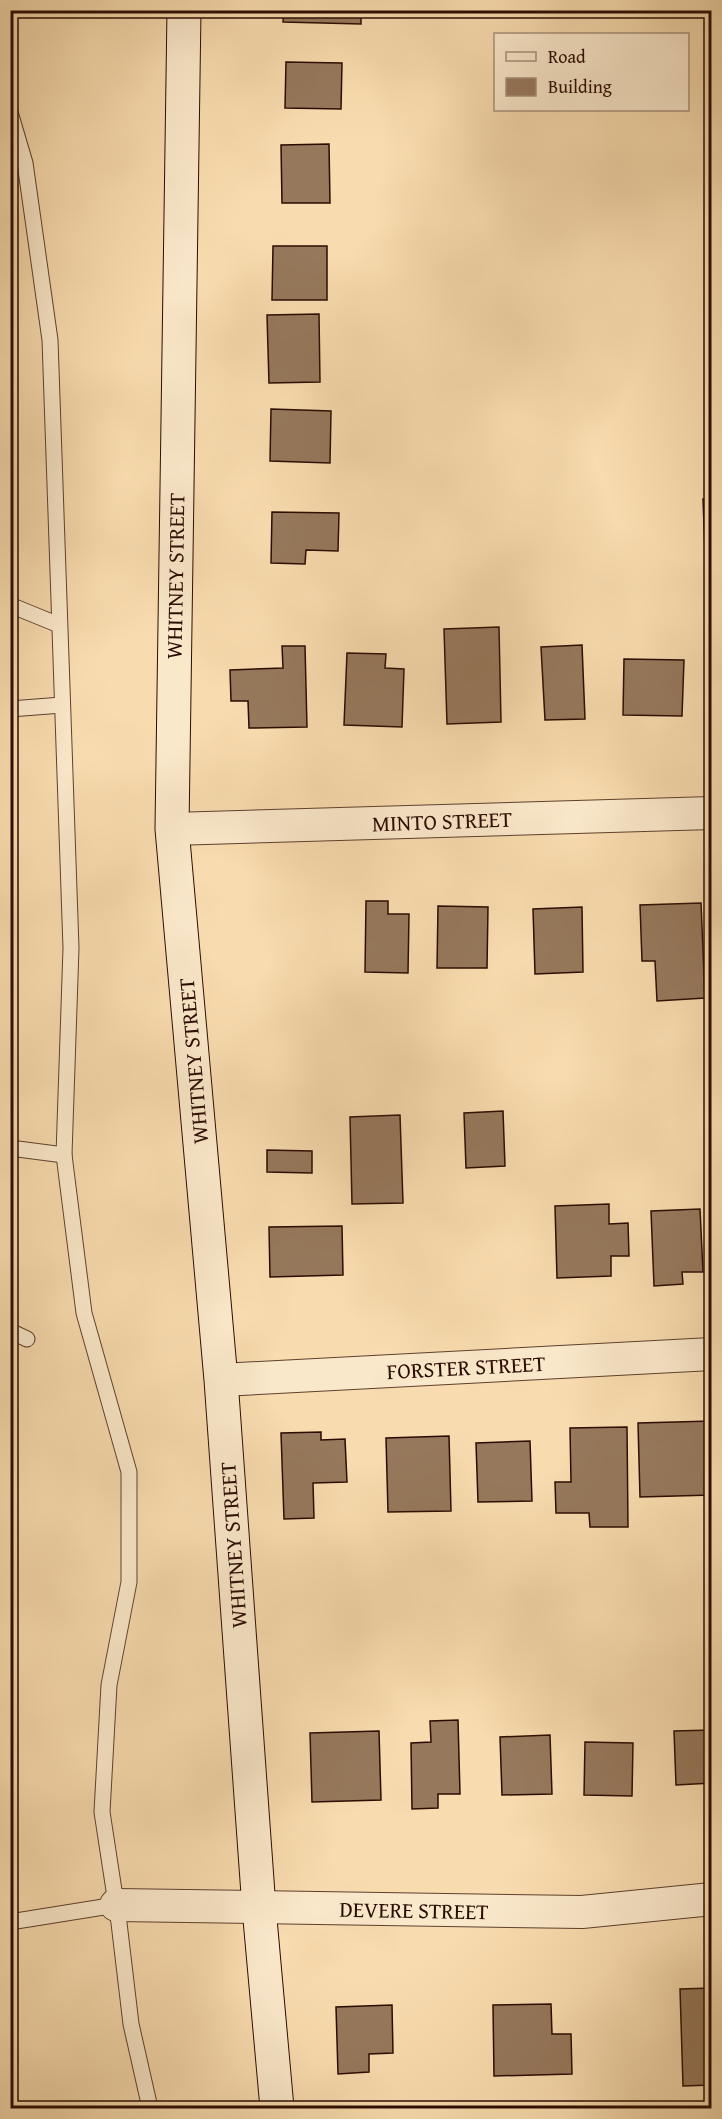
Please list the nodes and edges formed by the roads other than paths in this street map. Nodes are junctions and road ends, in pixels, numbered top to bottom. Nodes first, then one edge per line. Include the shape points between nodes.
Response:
1 (184, 10) edge
2 (10, 112) edge
3 (10, 605) edge
4 (59, 625) junction
5 (62, 705) junction
6 (10, 709) edge
7 (711, 813) edge
8 (172, 829) junction
9 (10, 1148) edge
10 (64, 1155) junction
11 (10, 1331) edge
12 (27, 1339) dead end
13 (711, 1354) edge
14 (221, 1380) junction
15 (711, 1899) edge
16 (116, 1905) junction
17 (259, 1908) junction
18 (10, 1922) edge
19 (150, 2109) edge
20 (277, 2109) edge

1 - 8 street, WHITNEY STREET
2 - 4 lane via 25,163 50,340
3 - 4 lane
4 - 5 lane
5 - 6 lane
5 - 10 lane via 70,948
7 - 8 street, MINTO STREET
8 - 14 street, WHITNEY STREET
9 - 10 lane
10 - 16 lane via 84,1313 129,1472 129,1582 109,1685 102,1812
11 - 12 lane
13 - 14 street, FORSTER STREET
14 - 17 street, WHITNEY STREET
15 - 17 street, DEVERE STREET via 582,1912
16 - 17 street, DEVERE STREET
16 - 18 lane
16 - 19 lane via 131,2024
17 - 20 street, WHITNEY STREET

